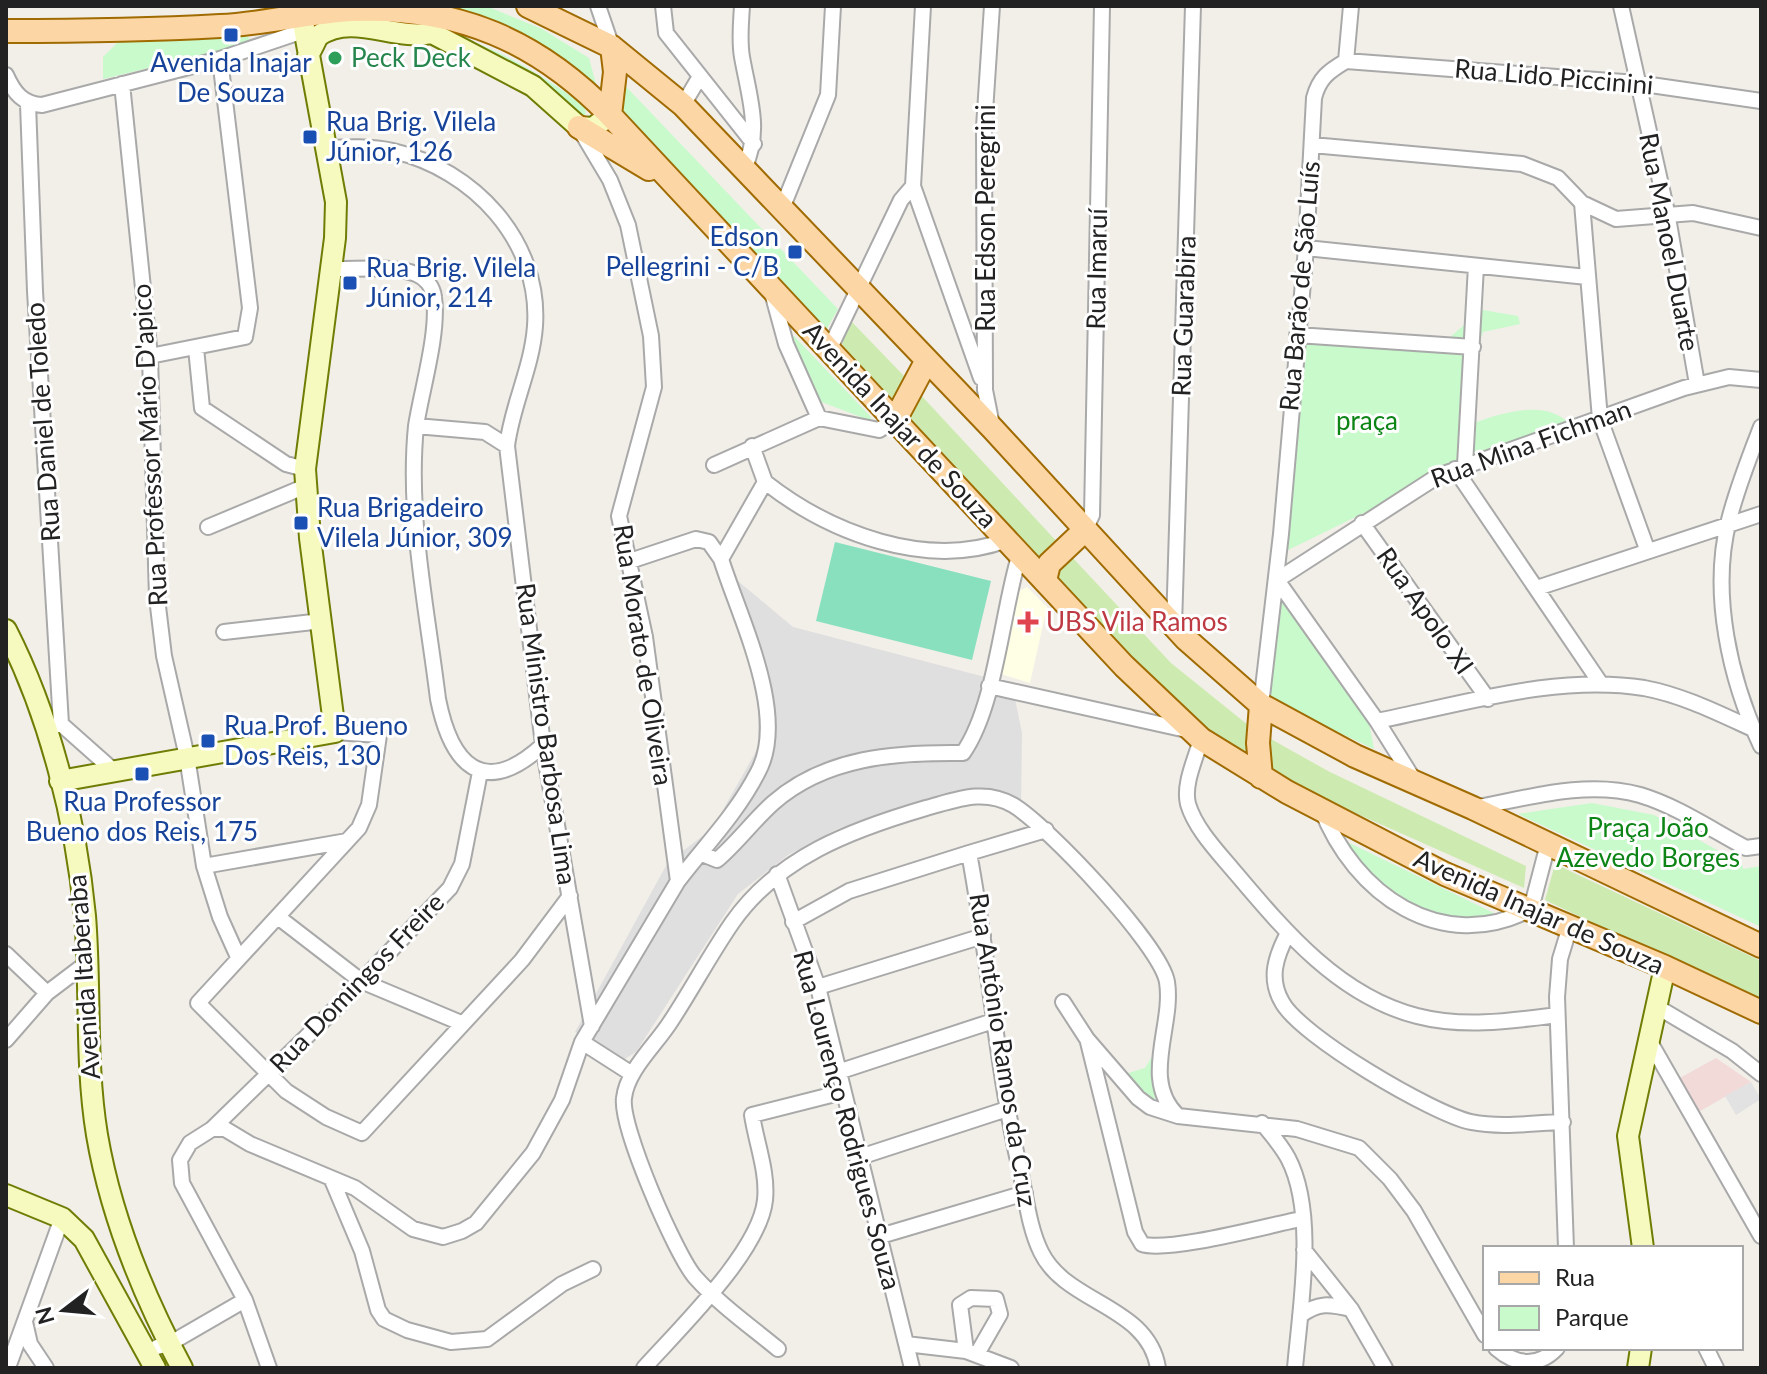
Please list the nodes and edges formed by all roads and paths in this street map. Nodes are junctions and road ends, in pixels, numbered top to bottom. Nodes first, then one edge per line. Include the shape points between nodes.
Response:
1 (528, 6) edge
2 (598, 6) edge
3 (663, 6) edge
4 (742, 6) edge
5 (833, 6) edge
6 (923, 6) edge
7 (992, 6) edge
8 (1102, 6) edge
9 (1193, 6) edge
10 (1351, 6) edge
11 (1621, 6) edge
12 (329, 13) junction
13 (303, 18) edge
14 (6, 31) edge
15 (432, 33) junction
16 (612, 47) junction
17 (308, 56) junction
18 (220, 59) junction
19 (1346, 61) junction
20 (6, 75) edge
21 (699, 78) junction
22 (1637, 83) junction
23 (122, 84) junction
24 (1761, 101) edge
25 (28, 104) junction
26 (683, 105) junction
27 (610, 115) junction
28 (579, 127) junction
29 (754, 144) junction
30 (1312, 145) junction
31 (325, 148) junction
32 (620, 152) junction
33 (744, 169) junction
34 (664, 175) junction
35 (610, 180) junction
36 (913, 186) junction
37 (1582, 203) junction
38 (781, 211) junction
39 (1667, 212) junction
40 (1761, 228) edge
41 (1306, 248) junction
42 (1476, 266) junction
43 (330, 269) junction
44 (1587, 277) junction
45 (771, 289) junction
46 (859, 291) junction
47 (1297, 335) junction
48 (1473, 347) junction
49 (196, 348) junction
50 (829, 350) junction
51 (150, 356) junction
52 (927, 360) junction
53 (1761, 380) edge
54 (1697, 384) junction
55 (985, 390) junction
56 (819, 418) junction
57 (1600, 419) junction
58 (895, 420) junction
59 (416, 426) junction
60 (1761, 427) edge
61 (993, 429) junction
62 (507, 446) junction
63 (752, 446) junction
64 (714, 465) dead end
65 (1460, 467) junction
66 (305, 477) junction
67 (765, 482) junction
68 (1761, 514) edge
69 (1729, 522) junction
70 (1362, 523) junction
71 (208, 527) dead end
72 (1085, 530) junction
73 (1647, 549) junction
74 (721, 559) junction
75 (1026, 560) junction
76 (630, 561) junction
77 (1277, 580) junction
78 (1537, 588) junction
79 (322, 621) junction
80 (1174, 626) junction
81 (6, 630) edge
82 (224, 632) dead end
83 (1601, 684) junction
84 (989, 686) junction
85 (1488, 699) junction
86 (1261, 705) junction
87 (1377, 721) junction
88 (53, 726) junction
89 (1753, 729) junction
90 (335, 732) junction
91 (1196, 735) junction
92 (543, 745) junction
93 (1761, 746) edge
94 (187, 757) junction
95 (114, 771) junction
96 (480, 772) junction
97 (1261, 777) junction
98 (1414, 780) junction
99 (60, 781) junction
100 (1321, 808) junction
101 (1473, 808) junction
102 (1046, 830) junction
103 (347, 841) junction
104 (1548, 844) junction
105 (1761, 846) edge
106 (969, 853) junction
107 (702, 854) junction
108 (204, 866) junction
109 (777, 874) junction
110 (678, 881) junction
111 (570, 896) junction
112 (1531, 909) junction
113 (278, 917) junction
114 (793, 922) junction
115 (1570, 926) junction
116 (1288, 933) junction
117 (983, 936) junction
118 (1761, 946) edge
119 (6, 954) edge
120 (238, 957) junction
121 (88, 962) junction
122 (1665, 967) junction
123 (361, 981) junction
124 (818, 987) junction
125 (47, 993) junction
126 (1063, 1002) dead end
127 (1659, 1008) junction
128 (1761, 1012) edge
129 (1557, 1015) junction
130 (993, 1021) junction
131 (461, 1023) junction
132 (592, 1026) junction
133 (7, 1039) edge
134 (1087, 1039) junction
135 (582, 1042) junction
136 (1650, 1042) junction
137 (838, 1072) junction
138 (632, 1074) junction
139 (1761, 1074) edge
140 (269, 1075) junction
141 (843, 1092) junction
142 (1138, 1098) junction
143 (1105, 1102) junction
144 (1007, 1109) junction
145 (1178, 1116) junction
146 (1563, 1122) junction
147 (1262, 1123) junction
148 (212, 1129) junction
149 (857, 1158) junction
150 (332, 1180) junction
151 (1025, 1193) junction
152 (6, 1195) edge
153 (62, 1218) junction
154 (1301, 1219) junction
155 (1761, 1236) edge
156 (877, 1237) junction
157 (1645, 1243) edge
158 (1566, 1246) edge
159 (1304, 1250) junction
160 (593, 1269) dead end
161 (139, 1280) junction
162 (115, 1294) junction
163 (711, 1294) junction
164 (245, 1300) junction
165 (1351, 1309) junction
166 (1300, 1316) junction
167 (138, 1319) junction
168 (24, 1320) junction
169 (1483, 1332) edge
170 (30, 1344) junction
171 (906, 1344) junction
172 (156, 1345) junction
173 (778, 1349) dead end
174 (1499, 1350) edge
175 (1556, 1350) edge
176 (1707, 1350) edge
177 (8, 1364) edge
178 (30, 1368) edge
179 (46, 1368) edge
180 (155, 1368) edge
181 (171, 1368) edge
182 (182, 1368) edge
183 (269, 1368) edge
184 (644, 1368) edge
185 (912, 1368) edge
186 (1011, 1368) edge
187 (1158, 1368) edge
188 (1295, 1368) edge
189 (1385, 1368) edge
190 (1557, 1368) edge
191 (1716, 1368) edge

1 - 16 main road
2 - 16 street
3 - 21 street via 666,33
4 - 29 street via 742,56
5 - 38 street via 828,95
6 - 36 street
7 - 55 street, Rua Edson Peregrini via 984,127
8 - 72 street, Rua Imaruí via 1092,515
9 - 80 street, Rua Guarabira
10 - 19 street
11 - 22 street, Rua Manoel Duarte
12 - 13 main road, Avenida Inajar de Souza
12 - 15 main road via 415,24
12 - 27 main road, Avenida Inajar de Souza via 422,14 505,37 566,73
13 - 14 main road, Avenida Inajar de Souza via 220,26
13 - 17 street
13 - 18 street
15 - 17 street, Rua Morato de Oliveira via 419,36 347,25 318,36
15 - 28 street, Rua Morato de Oliveira via 533,86
16 - 26 main road
16 - 27 main road
17 - 31 street
18 - 23 street
18 - 49 street via 251,321 245,337
19 - 22 street, Rua Lido Piccinini
19 - 30 street, Rua Barão de São Luís via 1318,85
20 - 25 street
21 - 26 street
21 - 29 street
22 - 24 street, Rua Lido Piccinini
22 - 39 street, Rua Manoel Duarte
23 - 25 street via 57,102
23 - 51 street, Rua Professor Mário D'apico
25 - 88 street, Rua Daniel de Toledo
26 - 33 main road
27 - 28 street via 593,128
27 - 34 main road, Avenida Inajar de Souza
28 - 32 main road
28 - 35 street, Rua Morato de Oliveira
29 - 33 street
30 - 37 street via 1536,167 1558,178
30 - 41 street, Rua Barão de São Luís
31 - 43 street via 336,202
31 - 62 street, Rua Ministro Barbosa Lima via 391,150 418,158 486,199 504,220 527,266 535,322
32 - 34 main road
32 - 35 street via 610,159
33 - 38 main road
34 - 45 main road, Avenida Inajar de Souza
35 - 76 street, Rua Morato de Oliveira via 628,225 654,367 650,402 619,516
36 - 46 street via 901,200
36 - 55 street
37 - 39 street via 1616,219
37 - 44 street
38 - 46 main road
39 - 40 street
39 - 54 street, Rua Manoel Duarte
41 - 42 street
41 - 47 street, Rua Barão de São Luís
42 - 44 street
42 - 48 street
43 - 59 street via 398,271 418,275 431,285 433,328
43 - 66 street
44 - 57 street
45 - 50 main road, Avenida Inajar de Souza
45 - 56 street via 786,344
46 - 50 street
46 - 52 main road
47 - 48 street
47 - 77 street, Rua Barão de São Luís
48 - 65 street
49 - 51 street
49 - 66 street via 200,403 206,414
50 - 58 main road, Avenida Inajar de Souza
51 - 94 street, Rua Professor Mário D'apico via 157,598
52 - 58 main road
52 - 61 main road
53 - 54 street, Rua Mina Fichman via 1729,377
54 - 57 street, Rua Mina Fichman
55 - 61 street, Rua Edson Peregrini
56 - 58 street via 879,430
56 - 63 street
57 - 65 street, Rua Mina Fichman
57 - 73 street
58 - 75 main road, Avenida Inajar de Souza
59 - 62 street via 485,432
59 - 96 street via 414,501 444,732 456,754
60 - 69 street
61 - 72 main road
62 - 92 street, Rua Ministro Barbosa Lima
63 - 64 street
63 - 67 street
65 - 70 street, Rua Mina Fichman
65 - 78 street
66 - 71 street
66 - 79 street
67 - 74 street
67 - 75 street via 856,535 947,550 983,547
68 - 69 street
69 - 73 street
69 - 89 street via 1726,624 1740,696
70 - 77 street, Rua Mina Fichman
70 - 85 street, Rua Apolo XI
72 - 75 main road via 1049,564
72 - 80 main road
73 - 78 street
74 - 76 street via 709,542 696,539
74 - 107 street via 764,690 768,724 760,770
75 - 84 street via 1009,587
75 - 91 main road, Avenida Inajar de Souza
76 - 110 street, Rua Morato de Oliveira
77 - 86 street, Rua Barão de São Luís
77 - 87 street
78 - 83 street
79 - 82 street
79 - 90 street
80 - 86 main road
81 - 88 street, Avenida Itaberaba
83 - 85 street
83 - 89 street via 1683,699
84 - 91 street
84 - 107 street via 972,741 963,753 849,762 822,770 770,805 719,858
85 - 87 street
86 - 97 main road
86 - 98 main road via 1355,756
87 - 98 street
88 - 95 street
88 - 99 street, Avenida Itaberaba
89 - 93 street
90 - 94 street
90 - 103 street via 379,735 369,805
91 - 97 main road, Avenida Inajar de Souza
91 - 116 street via 1187,789 1194,819
92 - 96 street via 521,761
92 - 111 street, Rua Ministro Barbosa Lima
94 - 95 street
94 - 108 street, Rua Professor Mário D'apico
95 - 99 street
96 - 123 street, Rua Domingos Freire via 462,864 450,888
97 - 100 main road, Avenida Inajar de Souza
98 - 101 main road
99 - 121 street, Avenida Itaberaba via 80,881
100 - 112 main road, Avenida Inajar de Souza via 1445,874
100 - 112 street via 1343,855 1385,895 1414,913 1441,924 1477,928
101 - 104 main road
101 - 105 street via 1575,790 1618,791 1662,803 1746,848
102 - 106 street
102 - 109 street via 1010,803 974,794 869,826 817,848
102 - 145 street via 1148,942 1161,965 1168,1006 1160,1079 1170,1109
103 - 108 street
103 - 113 street
104 - 112 street
104 - 118 main road
106 - 114 street via 849,891
106 - 117 street, Rua Antônio Ramos da Cruz
107 - 110 street
108 - 120 street, Rua Professor Mário D'apico
109 - 114 street, Rua Lourenço Rodrigues Souza
109 - 138 street via 732,922
110 - 132 street
111 - 131 street via 522,960
111 - 132 street, Rua Ministro Barbosa Lima
112 - 115 main road, Avenida Inajar de Souza
113 - 120 street
113 - 123 street
114 - 124 street, Rua Lourenço Rodrigues Souza
115 - 122 main road, Avenida Inajar de Souza
115 - 129 street via 1560,959
116 - 129 street via 1361,992 1417,1016 1478,1023
116 - 146 street via 1274,971 1281,1001 1329,1045 1469,1122
117 - 124 street
117 - 130 street, Rua Antônio Ramos da Cruz
119 - 125 street
120 - 140 street via 198,1003
121 - 125 street
121 - 161 street, Avenida Itaberaba via 89,1060 97,1135
122 - 127 street
122 - 128 main road, Avenida Inajar de Souza
123 - 131 street
123 - 140 street, Rua Domingos Freire
124 - 137 street, Rua Lourenço Rodrigues Souza
125 - 133 street
126 - 134 street
127 - 136 street
127 - 139 street
129 - 146 street
130 - 137 street
130 - 144 street, Rua Antônio Ramos da Cruz
131 - 140 street via 362,1133 302,1103
132 - 135 street
134 - 142 street
134 - 143 street
135 - 138 street
135 - 150 street via 562,1100 533,1153 476,1223 462,1231 429,1236 355,1188
136 - 155 street
136 - 157 street via 1628,1136
137 - 141 street, Rua Lourenço Rodrigues Souza
138 - 163 street via 624,1106 632,1146 692,1273
140 - 148 street, Rua Domingos Freire
141 - 149 street, Rua Lourenço Rodrigues Souza
141 - 163 street via 752,1115 765,1202 750,1238
142 - 143 street
142 - 145 street
143 - 154 street via 1142,1244
144 - 149 street
144 - 151 street, Rua Antônio Ramos da Cruz
145 - 147 street
146 - 158 street
147 - 154 street via 1289,1160 1300,1194
147 - 169 street via 1342,1141 1376,1163 1414,1211
148 - 150 street via 225,1129
148 - 164 street, Rua Domingos Freire via 190,1143 179,1171
149 - 156 street, Rua Lourenço Rodrigues Souza
150 - 160 street via 362,1251 372,1299 384,1319 407,1330 451,1342 487,1339 562,1284
151 - 156 street
151 - 187 street, Rua Antônio Ramos da Cruz via 1045,1260 1141,1330
152 - 153 street
153 - 162 street via 84,1239
153 - 168 street
154 - 159 street
156 - 171 street, Rua Lourenço Rodrigues Souza
159 - 165 street
159 - 166 street
161 - 167 street, Avenida Itaberaba
161 - 172 street, Avenida Itaberaba
162 - 167 street
162 - 172 street
163 - 173 street
163 - 184 street
164 - 172 street
164 - 183 street, Rua Domingos Freire
165 - 166 street via 1313,1306
165 - 189 street
166 - 188 street
167 - 172 street
168 - 170 street
168 - 177 street
170 - 177 street
170 - 178 street
170 - 179 street
171 - 185 street, Rua Lourenço Rodrigues Souza
171 - 186 street via 972,1352
172 - 180 street, Avenida Itaberaba
172 - 181 street
172 - 182 street, Avenida Itaberaba
174 - 175 street via 1529,1363
175 - 190 street
176 - 191 street

